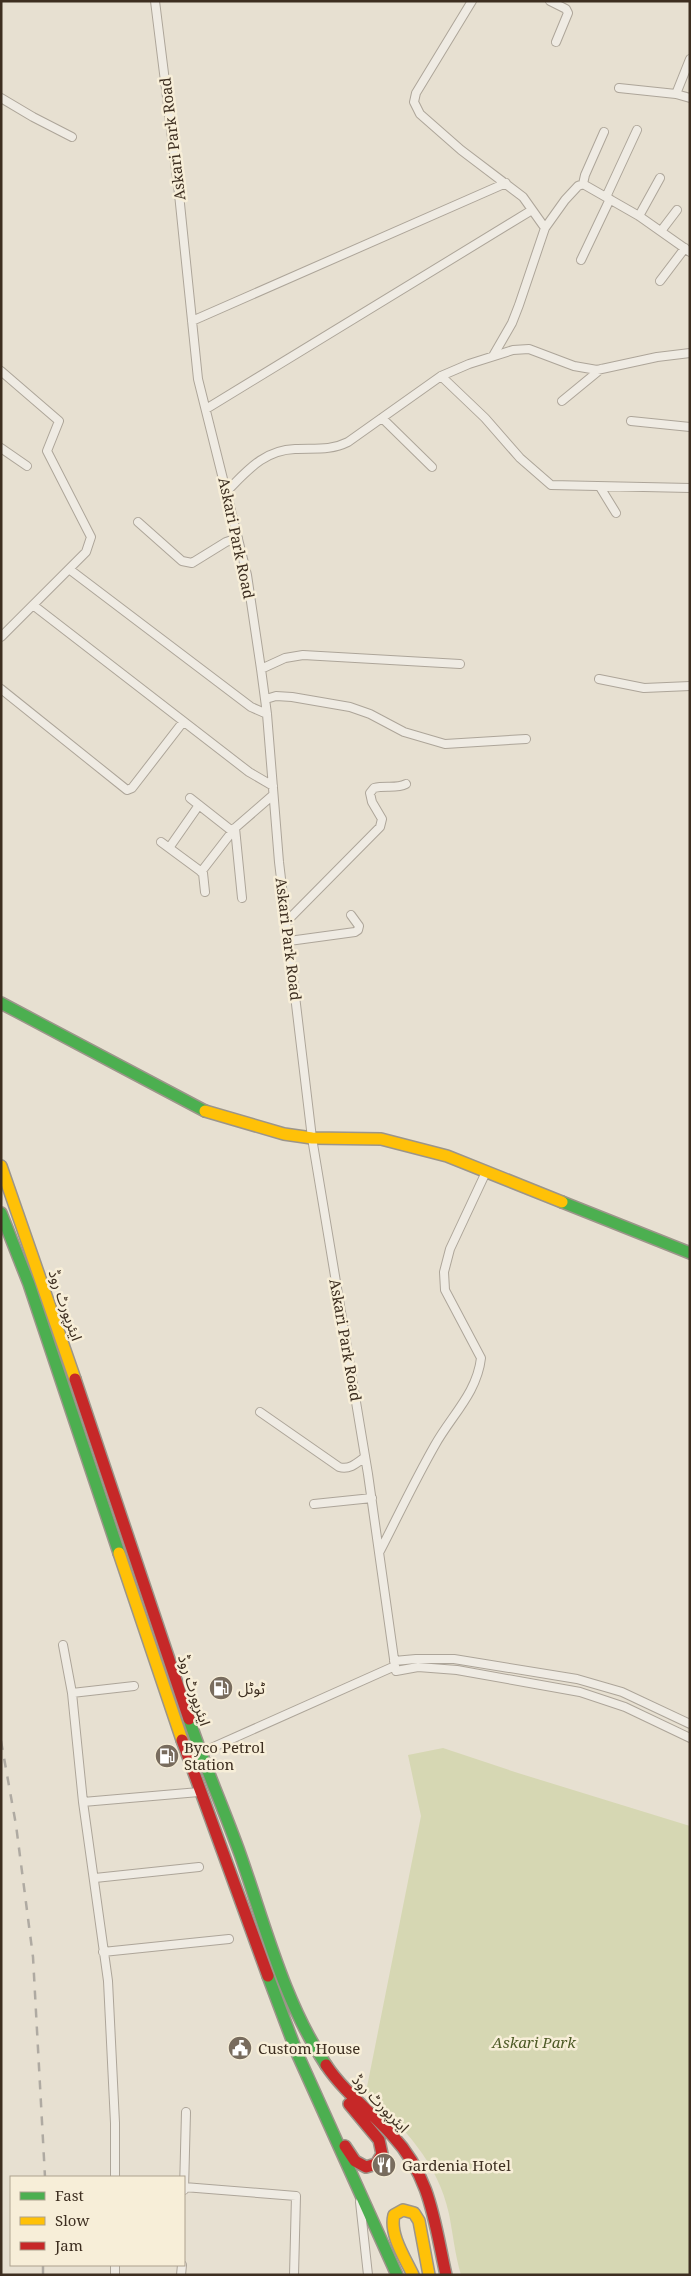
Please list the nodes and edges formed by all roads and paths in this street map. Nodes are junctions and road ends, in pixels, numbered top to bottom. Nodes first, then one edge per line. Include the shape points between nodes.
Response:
1 (155, 1) edge
2 (472, 1) edge
3 (550, 1) edge
4 (556, 42) dead end
5 (690, 59) edge
6 (619, 88) dead end
7 (676, 94) junction
8 (1, 98) edge
9 (690, 98) edge
10 (638, 130) dead end
11 (604, 132) dead end
12 (72, 137) dead end
13 (660, 178) dead end
14 (506, 183) junction
15 (583, 184) junction
16 (608, 198) junction
17 (532, 210) junction
18 (677, 210) dead end
19 (639, 216) junction
20 (545, 228) junction
21 (661, 231) junction
22 (687, 250) edge
23 (581, 260) dead end
24 (660, 281) dead end
25 (192, 321) junction
26 (690, 353) edge
27 (493, 356) junction
28 (601, 369) junction
29 (1, 371) edge
30 (441, 376) junction
31 (562, 401) dead end
32 (206, 409) junction
33 (382, 418) junction
34 (631, 421) dead end
35 (690, 427) edge
36 (1, 448) edge
37 (28, 466) dead end
38 (432, 467) dead end
39 (600, 487) junction
40 (690, 488) edge
41 (227, 491) junction
42 (616, 513) dead end
43 (138, 522) dead end
44 (238, 538) junction
45 (69, 569) junction
46 (33, 606) junction
47 (1, 637) edge
48 (460, 664) dead end
49 (261, 669) junction
50 (599, 679) dead end
51 (690, 686) edge
52 (1, 689) edge
53 (266, 699) junction
54 (267, 714) junction
55 (183, 722) junction
56 (526, 739) dead end
57 (406, 784) dead end
58 (273, 786) junction
59 (274, 795) junction
60 (190, 798) dead end
61 (199, 805) junction
62 (234, 830) junction
63 (162, 842) dead end
64 (169, 848) junction
65 (201, 872) junction
66 (206, 892) dead end
67 (242, 898) dead end
68 (351, 915) dead end
69 (287, 921) junction
70 (289, 941) junction
71 (1, 1002) edge
72 (312, 1138) junction
73 (1, 1166) edge
74 (486, 1172) junction
75 (1, 1213) edge
76 (690, 1253) edge
77 (260, 1412) dead end
78 (365, 1457) junction
79 (372, 1498) junction
80 (314, 1504) dead end
81 (379, 1551) junction
82 (63, 1645) dead end
83 (395, 1666) junction
84 (134, 1686) dead end
85 (72, 1694) junction
86 (690, 1724) edge
87 (690, 1738) edge
88 (200, 1754) junction
89 (200, 1792) junction
90 (83, 1802) junction
91 (199, 1867) dead end
92 (95, 1878) junction
93 (229, 1939) dead end
94 (103, 1952) junction
95 (333, 2074) junction
96 (186, 2112) dead end
97 (328, 2123) junction
98 (115, 2176) edge
99 (184, 2176) edge
100 (185, 2187) edge
101 (360, 2195) junction
102 (294, 2275) edge
103 (368, 2275) edge
104 (397, 2275) edge
105 (413, 2275) edge
106 (429, 2275) edge
107 (446, 2275) edge

1 - 25 street, Askari Park Road
2 - 14 street via 416,93 414,102 420,114 460,150
3 - 4 street via 566,8 568,13
5 - 7 street
6 - 7 street
7 - 9 street
8 - 12 street
10 - 16 street
11 - 15 street
13 - 19 street
14 - 17 street via 523,197
14 - 25 street
15 - 16 street
15 - 20 street via 565,200
16 - 19 street
16 - 23 street
17 - 20 street
17 - 32 street
18 - 21 street
19 - 21 street
20 - 27 street via 512,323
21 - 22 street
22 - 24 street
25 - 32 street, Askari Park Road via 198,379
26 - 28 street
27 - 28 street via 529,349 574,366
27 - 30 street
28 - 31 street
29 - 45 street via 59,421 47,451 91,537 86,552
30 - 33 street
30 - 39 street via 485,418 520,458 551,485
32 - 41 street, Askari Park Road
33 - 38 street
33 - 41 street via 337,448 284,450 264,457
34 - 35 street
36 - 37 street
39 - 40 street
39 - 42 street
41 - 44 street, Askari Park Road
43 - 44 street via 182,561 192,563
44 - 49 street, Askari Park Road
45 - 46 street
45 - 54 street via 251,708
46 - 47 street
46 - 55 street
48 - 49 street via 302,654
49 - 53 street, Askari Park Road
50 - 51 street via 644,688
52 - 55 street via 127,790 132,788
53 - 54 street, Askari Park Road
53 - 56 street via 292,697 350,707 404,732 444,744
54 - 58 street, Askari Park Road
55 - 58 street
57 - 69 street via 399,788 374,788 370,793 382,819 380,827
58 - 59 street, Askari Park Road
59 - 62 street
59 - 69 street, Askari Park Road
60 - 61 street
61 - 62 street
61 - 64 street
62 - 65 street
62 - 67 street
63 - 64 street
64 - 65 street
65 - 66 street
68 - 70 street via 359,926 354,932
69 - 70 street, Askari Park Road
70 - 72 street, Askari Park Road
71 - 72 main road via 208,1112 284,1134
72 - 74 main road via 381,1139 447,1156
72 - 78 street, Askari Park Road
73 - 88 main road, ایئرپورٹ روڈ
74 - 76 main road
74 - 81 street via 450,1249 444,1272 445,1290 481,1358 480,1370 471,1392 435,1444
75 - 89 main road, ایئرپورٹ روڈ via 35,1301
77 - 78 street via 339,1467 354,1465
78 - 79 street, Askari Park Road
79 - 80 street
79 - 81 street, Askari Park Road
81 - 83 street, Askari Park Road
82 - 85 street
83 - 86 street via 416,1658 454,1659 577,1679 622,1692
83 - 87 street via 457,1670 580,1692 625,1707
83 - 88 street
84 - 85 street
85 - 90 street
88 - 95 main road, ایئرپورٹ روڈ via 237,1846 291,2001 314,2047
89 - 90 street
89 - 97 main road, ایئرپورٹ روڈ via 279,2005
90 - 92 street
91 - 92 street
92 - 94 street
93 - 94 street
94 - 98 street via 108,1981
95 - 97 main road via 337,2088 379,2140 383,2152 380,2161 366,2167 355,2161
95 - 107 main road, ایئرپورٹ روڈ via 412,2160 430,2200
96 - 99 street
97 - 101 main road, ایئرپورٹ روڈ
100 - 102 street via 296,2196
101 - 103 street
101 - 104 main road, ایئرپورٹ روڈ
105 - 106 main road via 392,2222 394,2215 403,2210 414,2213 418,2221

